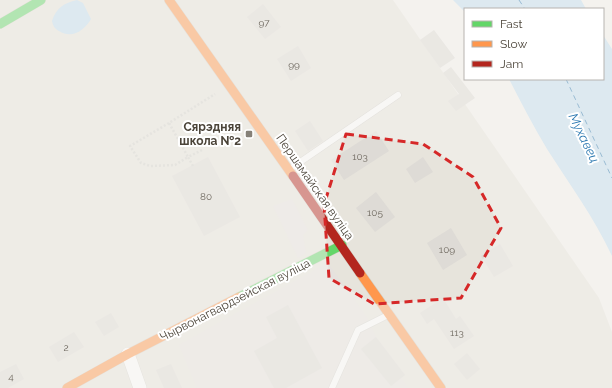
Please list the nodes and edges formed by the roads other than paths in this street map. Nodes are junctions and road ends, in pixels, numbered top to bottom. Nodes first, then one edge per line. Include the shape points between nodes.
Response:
1 (41, 0) edge
2 (169, 0) edge
3 (0, 24) edge
4 (398, 95) dead end
5 (289, 170) junction
6 (342, 245) junction
7 (389, 314) junction
8 (128, 354) junction
9 (67, 388) edge
10 (140, 388) edge
11 (332, 388) edge
12 (440, 388) edge

1 - 3 main road
2 - 5 main road, Першамайская вуліца
4 - 5 lane
5 - 6 main road, Першамайская вуліца
6 - 7 main road, Першамайская вуліца
6 - 8 main road, Чырвонагвардзейская вуліца
7 - 11 lane via 358,330
7 - 12 main road, Першамайская вуліца
8 - 9 main road, Чырвонагвардзейская вуліца
8 - 10 street

